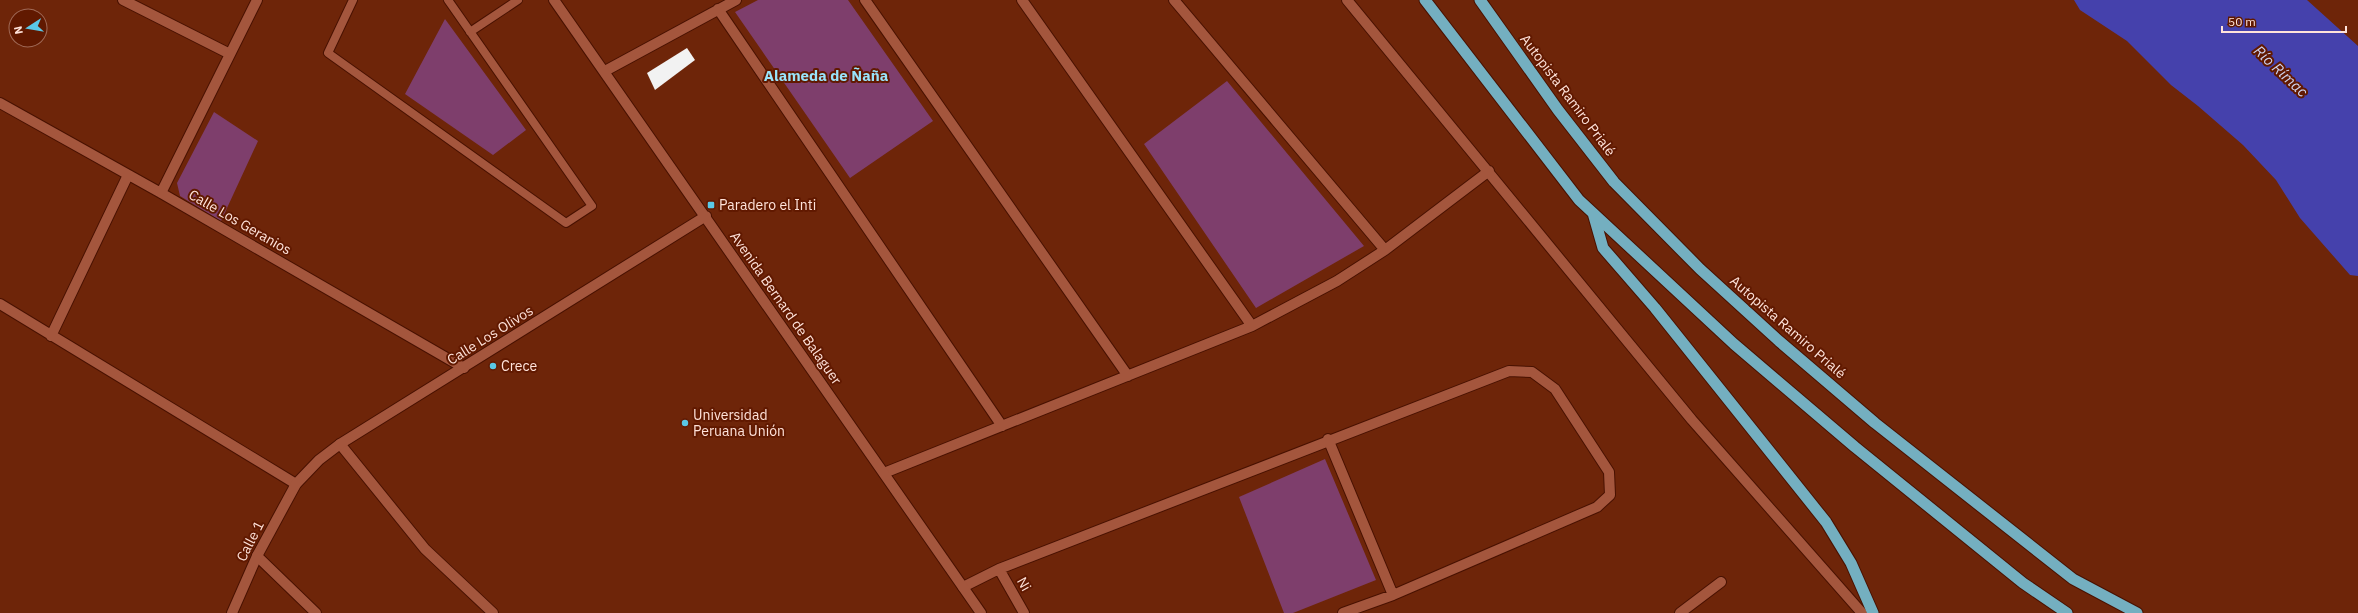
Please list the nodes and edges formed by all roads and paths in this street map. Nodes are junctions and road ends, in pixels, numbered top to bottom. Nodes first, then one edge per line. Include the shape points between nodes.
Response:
1 (123, 0) edge
2 (257, 0) edge
3 (353, 0) edge
4 (448, 0) edge
5 (518, 0) edge
6 (554, 0) edge
7 (736, 0) edge
8 (865, 0) edge
9 (1022, 0) edge
10 (1174, 0) edge
11 (1347, 0) edge
12 (1425, 0) edge
13 (1480, 0) edge
14 (718, 9) junction
15 (470, 32) junction
16 (230, 54) junction
17 (605, 71) junction
18 (0, 103) edge
19 (1489, 171) junction
20 (128, 175) junction
21 (161, 193) junction
22 (1593, 212) junction
23 (706, 216) junction
24 (1385, 250) junction
25 (0, 304) edge
26 (1252, 326) junction
27 (51, 336) junction
28 (464, 368) junction
29 (1128, 376) junction
30 (1002, 426) junction
31 (1328, 439) junction
32 (340, 444) junction
33 (884, 473) junction
34 (296, 484) junction
35 (257, 556) junction
36 (999, 569) junction
37 (1721, 582) dead end
38 (963, 587) junction
39 (1393, 595) junction
40 (232, 613) edge
41 (316, 613) edge
42 (493, 613) edge
43 (981, 613) edge
44 (1024, 613) edge
45 (1343, 613) edge
46 (1680, 613) edge
47 (1862, 613) edge
48 (1873, 613) edge
49 (2067, 613) edge
50 (2137, 613) edge

1 - 16 street
2 - 16 street
3 - 15 lane via 328,53 566,223 592,206
4 - 15 lane
5 - 15 lane
6 - 17 street, Avenida Bernard de Balaguer
7 - 14 street
8 - 29 street
9 - 26 street
10 - 24 street
11 - 19 street
12 - 22 highway via 1579,200
13 - 50 highway, Autopista Ramiro Prialé via 1558,110 1614,182 1700,269 1875,423 2073,579
14 - 17 street
14 - 30 street
16 - 21 street
17 - 23 street, Avenida Bernard de Balaguer
18 - 20 street, Calle Los Geranios
19 - 24 street
19 - 47 street via 1692,420
20 - 21 street, Calle Los Geranios
20 - 27 street
21 - 28 street, Calle Los Geranios
22 - 48 highway via 1604,248 1826,522 1851,563
22 - 49 highway via 1734,344 1855,447 2023,583
23 - 28 street, Calle Los Olivos
23 - 33 street, Avenida Bernard de Balaguer
24 - 26 street via 1337,281
25 - 27 street
26 - 29 street
27 - 34 street
28 - 32 street, Calle Los Olivos
29 - 30 street
30 - 33 street
31 - 36 street
31 - 39 street
31 - 39 street via 1509,371 1532,372 1555,389 1608,472 1610,495 1597,507
32 - 34 street, Calle Los Olivos via 319,460
32 - 42 street via 425,549
33 - 38 street, Avenida Bernard de Balaguer
34 - 35 street, Calle 1
35 - 40 street, Calle 1
35 - 41 street
36 - 38 street
36 - 44 street, Ni
37 - 46 street
38 - 43 street, Avenida Bernard de Balaguer
39 - 45 street

